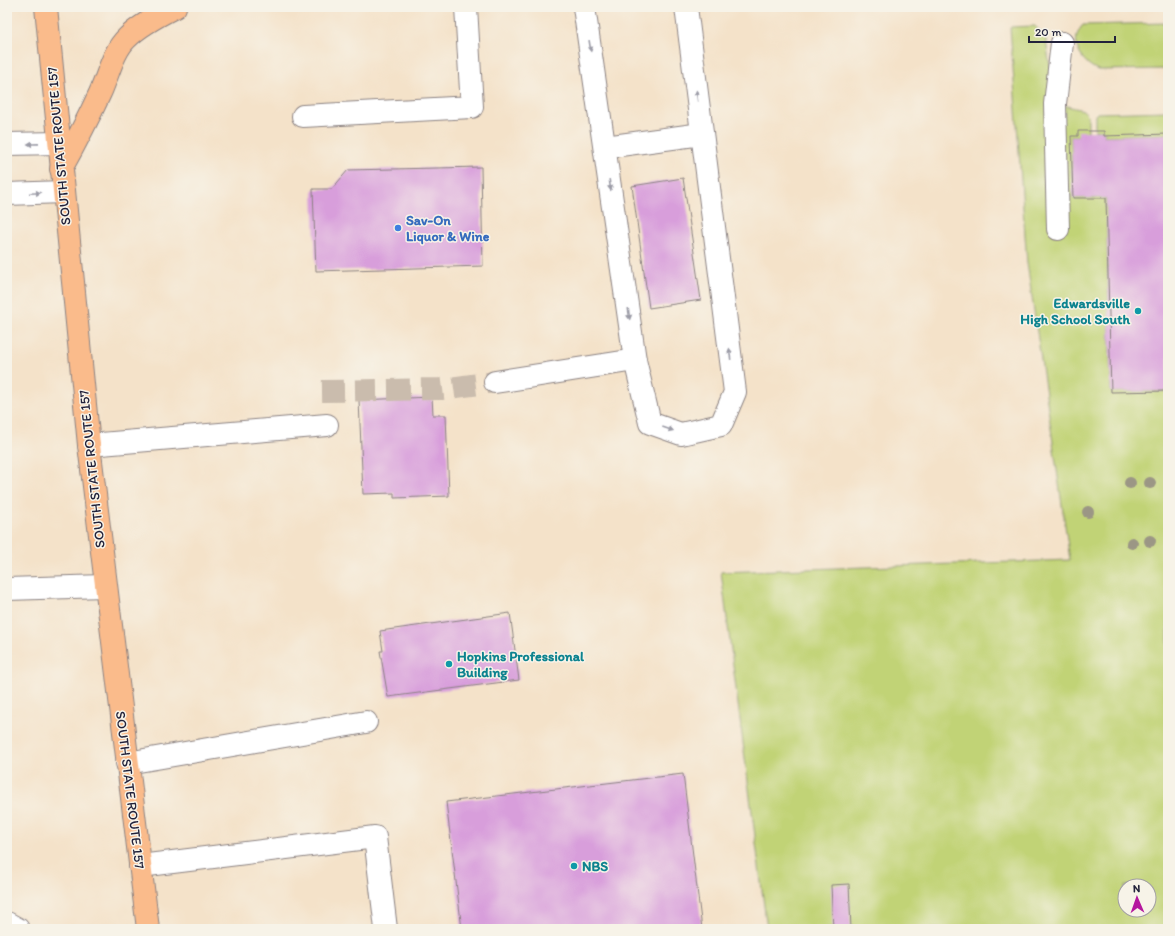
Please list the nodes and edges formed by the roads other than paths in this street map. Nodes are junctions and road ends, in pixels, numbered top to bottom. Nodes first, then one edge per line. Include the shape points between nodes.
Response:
1 (46, 7) edge
2 (175, 7) edge
3 (466, 7) edge
4 (584, 7) edge
5 (686, 7) edge
6 (1062, 43) dead end
7 (303, 116) dead end
8 (702, 134) junction
9 (59, 143) junction
10 (7, 144) edge
11 (605, 147) junction
12 (61, 169) junction
13 (63, 192) junction
14 (7, 194) edge
15 (1058, 229) dead end
16 (635, 360) junction
17 (495, 382) tunnel mouth
18 (327, 425) dead end
19 (89, 445) junction
20 (104, 586) junction
21 (7, 588) edge
22 (366, 722) dead end
23 (127, 763) junction
24 (140, 866) junction
25 (7, 923) edge
26 (18, 929) edge
27 (148, 929) edge
28 (386, 929) edge

1 - 9 main road, SOUTH STATE ROUTE 157
2 - 12 main road via 126,39 110,66 86,123
3 - 7 street via 472,107
4 -> 11 street
8 -> 5 street
6 - 15 street via 1055,104
8 - 11 street
16 -> 8 street via 650,423 681,434 722,426 735,392
9 -> 10 street
9 - 12 main road, SOUTH STATE ROUTE 157
11 -> 16 street
12 - 13 main road, SOUTH STATE ROUTE 157
14 -> 13 street
13 - 19 main road, SOUTH STATE ROUTE 157
16 - 17 street
18 - 19 street
19 - 20 main road, SOUTH STATE ROUTE 157
20 - 21 street
20 - 23 main road, SOUTH STATE ROUTE 157
22 - 23 street
23 - 24 main road, SOUTH STATE ROUTE 157
24 - 27 main road, SOUTH STATE ROUTE 157
24 - 28 street via 375,838
25 - 26 street

